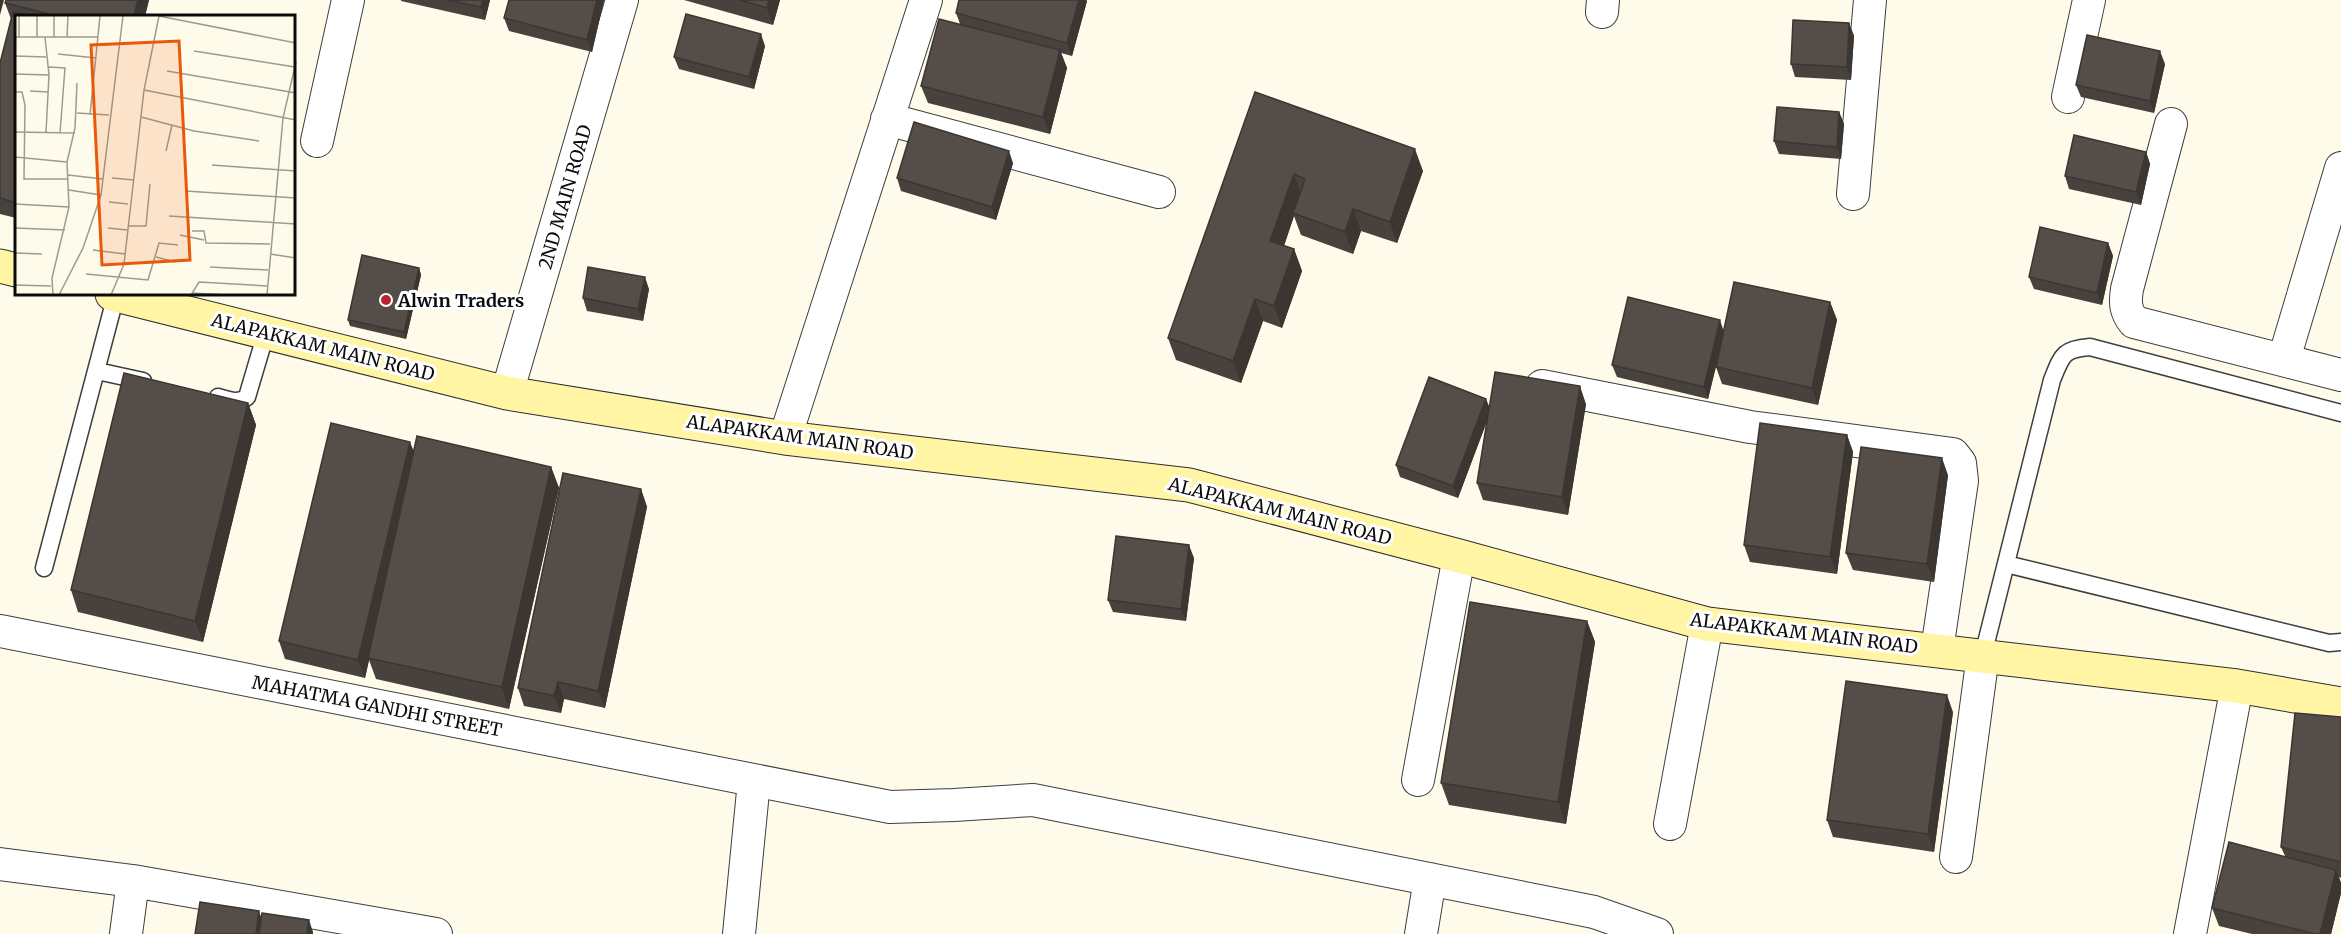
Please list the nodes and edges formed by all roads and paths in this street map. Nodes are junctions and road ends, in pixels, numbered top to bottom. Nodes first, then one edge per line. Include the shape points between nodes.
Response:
1 (348, 0) edge
2 (622, 0) edge
3 (926, 0) edge
4 (1870, 0) edge
5 (2089, 0) edge
6 (2068, 97) dead end
7 (887, 119) junction
8 (2171, 124) dead end
9 (317, 141) dead end
10 (2341, 168) edge
11 (1159, 192) dead end
12 (1853, 194) dead end
13 (0, 266) edge
14 (15, 270) edge
15 (114, 296) edge
16 (118, 296) edge
17 (266, 333) junction
18 (2284, 359) junction
19 (97, 371) junction
20 (2341, 375) edge
21 (1509, 380) edge
22 (155, 383) edge
23 (507, 393) junction
24 (201, 394) edge
25 (2341, 413) edge
26 (785, 438) junction
27 (1459, 556) junction
28 (2006, 564) junction
29 (44, 568) dead end
30 (1707, 624) junction
31 (0, 631) edge
32 (2341, 642) edge
33 (1937, 650) junction
34 (1983, 655) junction
35 (2236, 686) junction
36 (2341, 704) edge
37 (1418, 780) dead end
38 (754, 781) junction
39 (1670, 824) dead end
40 (1956, 857) dead end
41 (0, 864) edge
42 (1430, 879) junction
43 (133, 880) junction
44 (1592, 923) edge
45 (126, 934) edge
46 (436, 934) edge
47 (739, 934) edge
48 (1421, 934) edge
49 (1657, 934) edge
50 (2190, 934) edge

1 - 9 street
2 - 23 street, 2ND MAIN ROAD
3 - 7 street
4 - 12 street
5 - 6 street
7 - 11 street
7 - 26 street
8 - 18 street via 2127,289 2128,315 2134,322
10 - 18 street
13 - 14 main road
15 - 19 lane
16 - 17 main road, ALAPAKKAM MAIN ROAD
17 - 23 main road, ALAPAKKAM MAIN ROAD
17 - 24 lane via 247,397 236,401
18 - 20 street
19 - 22 lane
19 - 29 lane
21 - 33 street via 1750,427 1953,454 1960,463 1962,481
23 - 26 main road, ALAPAKKAM MAIN ROAD
25 - 28 lane via 2090,347 2073,348 2065,352 2052,380
26 - 27 main road, ALAPAKKAM MAIN ROAD via 1189,485
27 - 30 main road, ALAPAKKAM MAIN ROAD
27 - 37 street
28 - 32 lane via 2330,643
28 - 34 lane
30 - 33 main road, ALAPAKKAM MAIN ROAD
30 - 39 street
31 - 38 street, MAHATMA GANDHI STREET
33 - 34 main road, ALAPAKKAM MAIN ROAD
34 - 35 main road, ALAPAKKAM MAIN ROAD
34 - 40 street
35 - 36 main road, ALAPAKKAM MAIN ROAD
35 - 50 street
38 - 42 street, MAHATMA GANDHI STREET via 890,807 1033,800
38 - 47 street
41 - 43 street
42 - 44 street, MAHATMA GANDHI STREET
42 - 48 street
43 - 45 street
43 - 46 street
44 - 49 street, MAHATMA GANDHI STREET

